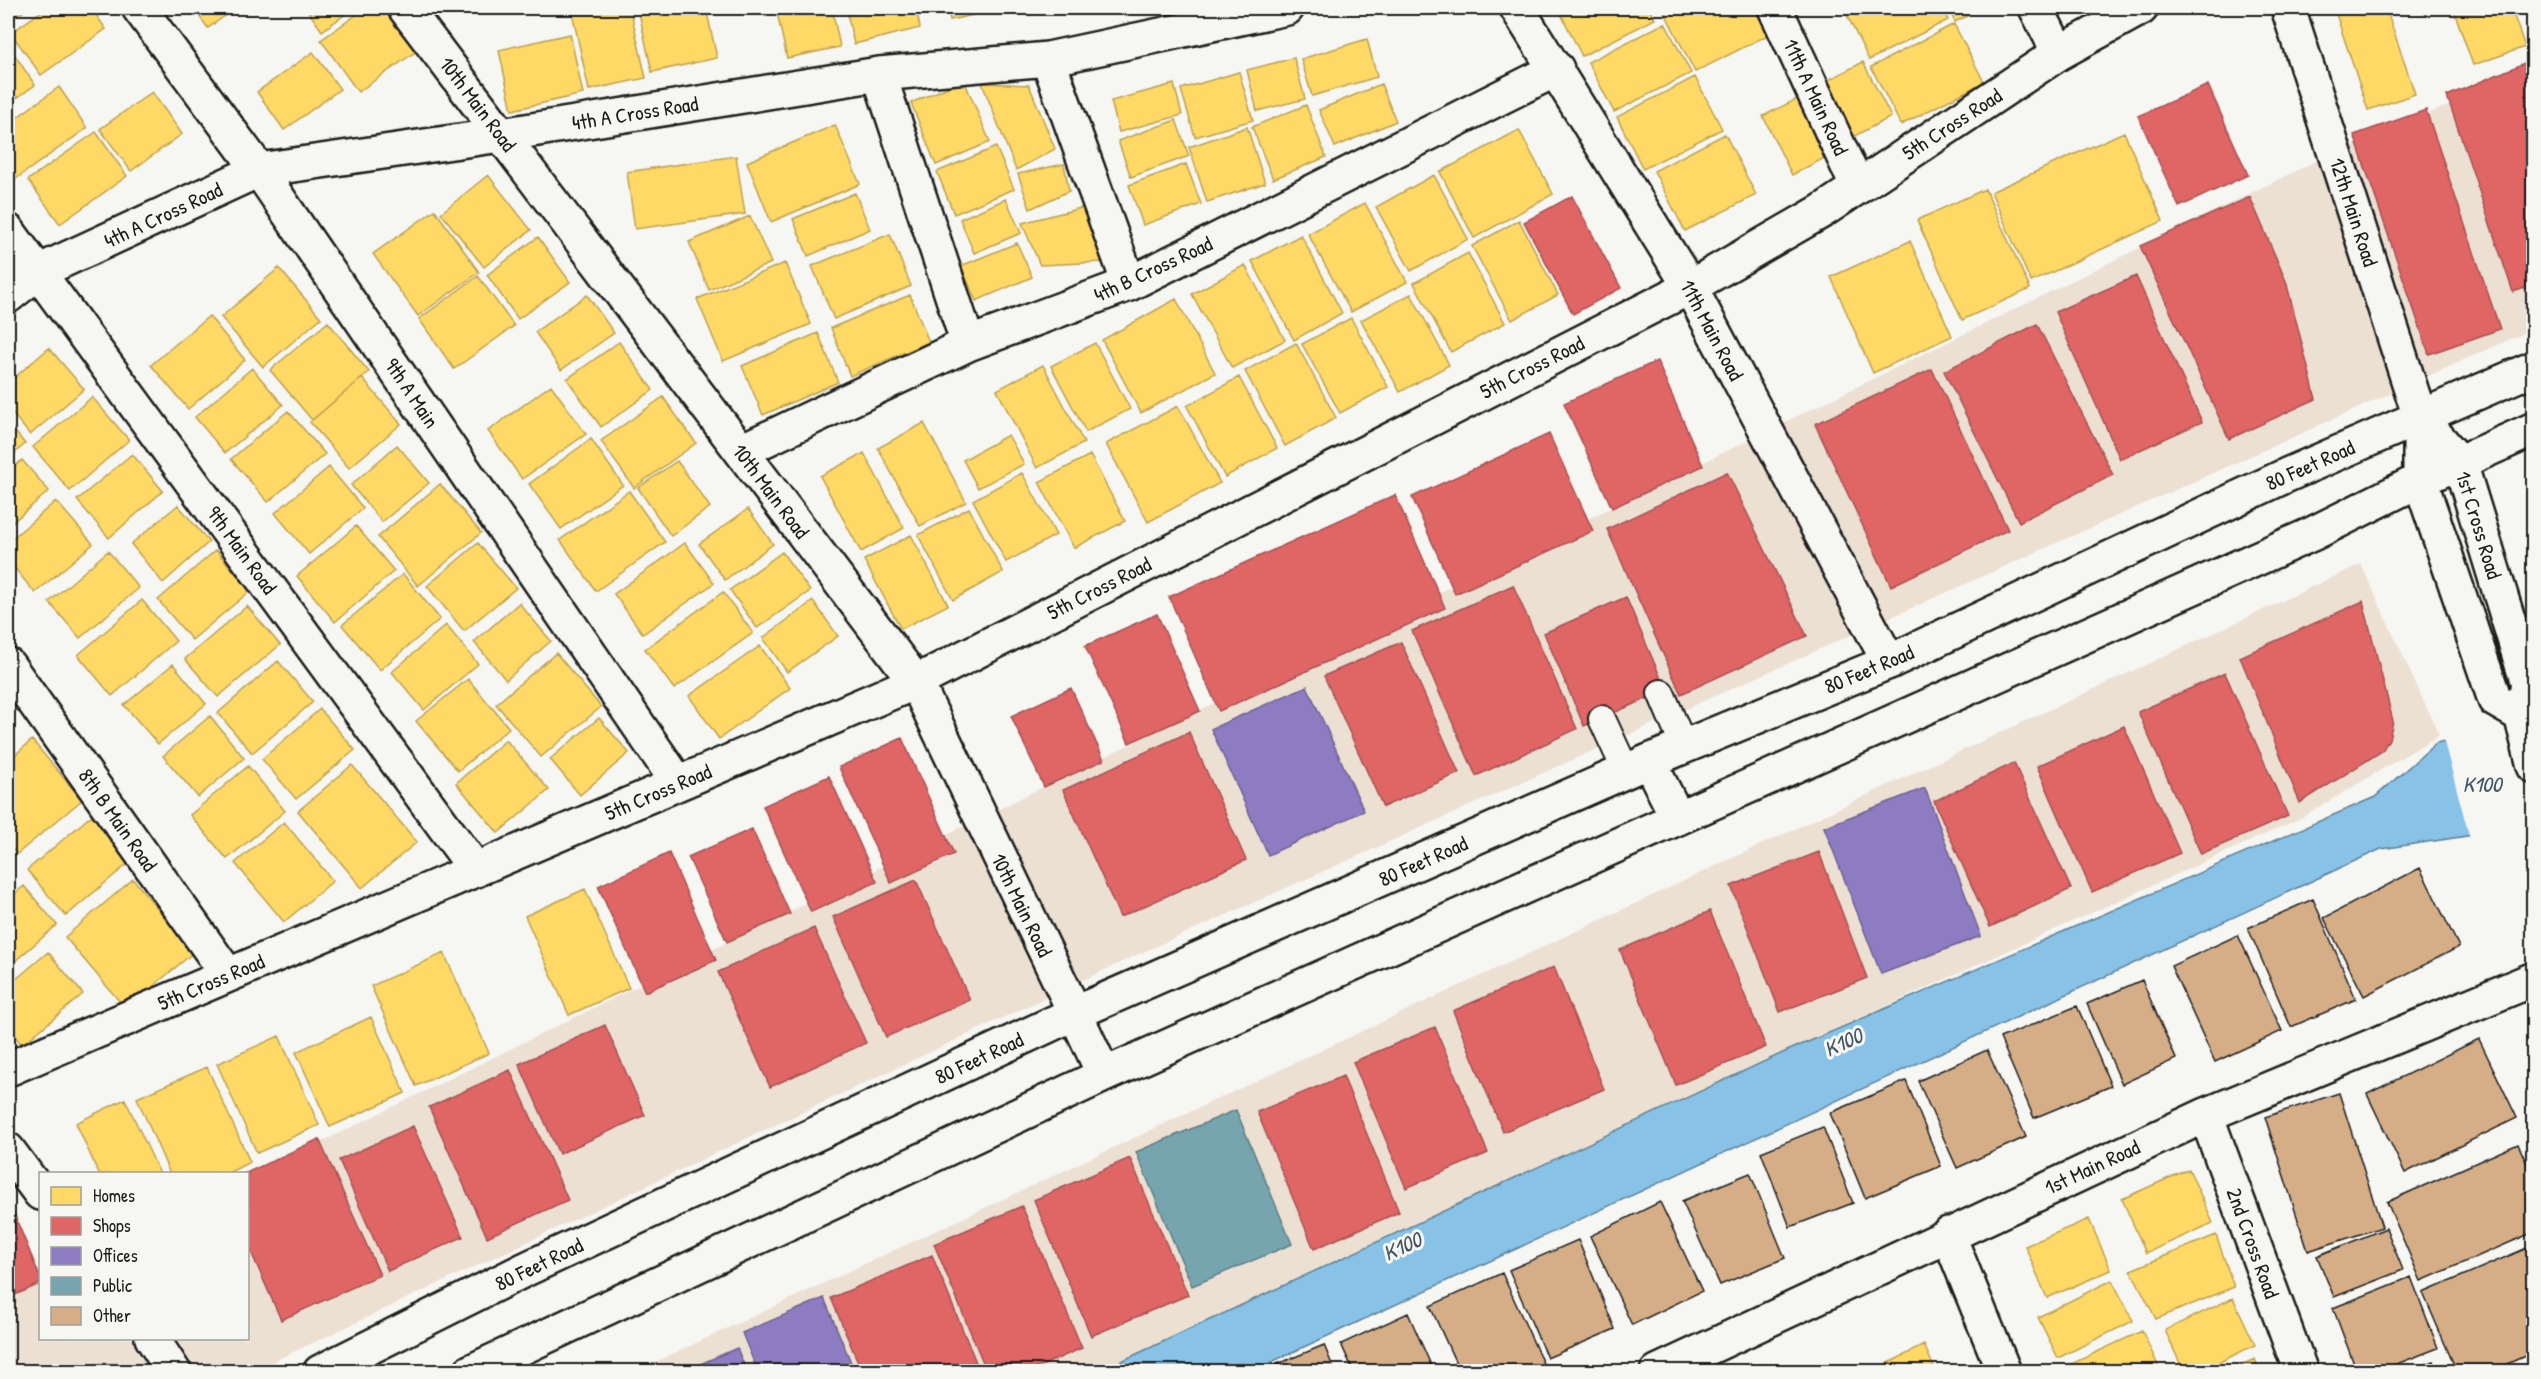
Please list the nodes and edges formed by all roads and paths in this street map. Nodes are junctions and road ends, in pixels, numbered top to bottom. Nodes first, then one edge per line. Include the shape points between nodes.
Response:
1 (139, 8) edge
2 (405, 8) edge
3 (1287, 8) edge
4 (1517, 8) edge
5 (1775, 8) edge
6 (2036, 8) edge
7 (2141, 8) edge
8 (2288, 8) edge
9 (2059, 54) junction
10 (1048, 59) junction
11 (1557, 69) junction
12 (879, 74) junction
13 (501, 135) junction
14 (259, 170) junction
15 (1857, 186) junction
16 (8, 231) edge
17 (38, 272) junction
18 (1129, 284) junction
19 (1690, 286) junction
20 (8, 296) edge
21 (968, 344) junction
22 (2534, 368) edge
23 (2420, 417) junction
24 (2534, 429) edge
25 (741, 451) junction
26 (2460, 463) junction
27 (2420, 480) junction
28 (1889, 662) junction
29 (8, 665) edge
30 (915, 682) junction
31 (1661, 693) dead end
32 (2521, 715) junction
33 (1602, 719) dead end
34 (1684, 747) junction
35 (1638, 766) junction
36 (2534, 766) edge
37 (678, 783) junction
38 (1677, 817) junction
39 (476, 870) junction
40 (228, 975) junction
41 (2534, 979) edge
42 (1075, 1013) junction
43 (8, 1069) edge
44 (1104, 1075) junction
45 (2206, 1115) junction
46 (8, 1150) edge
47 (39, 1192) edge
48 (1948, 1234) junction
49 (153, 1340) edge
50 (1667, 1370) edge
51 (174, 1371) edge
52 (320, 1371) edge
53 (470, 1371) edge
54 (2004, 1371) edge
55 (2301, 1371) edge

1 - 14 street, 9th A Main
2 - 13 street, 10th Main Road
3 - 10 street, 4th A Cross Road
4 - 11 street, 11th Main Road
5 - 15 street, 11th A Main Road
6 - 9 street
7 - 9 street, 5th Cross Road
8 - 23 street, 12th Main Road
9 - 15 street, 5th Cross Road
10 - 12 street, 4th A Cross Road
10 - 18 street
11 - 18 street, 4th B Cross Road
11 - 19 street, 11th Main Road
12 - 13 street, 4th A Cross Road
12 - 21 street
13 - 14 street, 4th A Cross Road
13 - 25 street, 10th Main Road
14 - 17 street, 4th A Cross Road
14 - 37 street, 9th A Main
15 - 19 street, 5th Cross Road via 1822,211
16 - 17 street, 9th Main Road
17 - 20 street, 4th A Cross Road
17 - 39 street, 9th Main Road
18 - 21 street, 4th B Cross Road
19 - 28 street, 11th Main Road
19 - 30 street, 5th Cross Road
21 - 25 street, 4th B Cross Road
22 - 23 street, 80 Feet Road
23 - 26 street, 1st Cross Road
23 - 27 street, 1st Cross Road
23 - 28 street, 80 Feet Road via 2287,475
24 - 26 street
25 - 30 street, 10th Main Road
26 - 27 street
26 - 32 street, 1st Cross Road via 2528,684
27 - 32 street, 1st Cross Road via 2495,700
27 - 38 street via 2301,539
28 - 34 street, 80 Feet Road
29 - 40 street, 8th B Main Road
30 - 37 street, 5th Cross Road
30 - 42 street, 10th Main Road
31 - 34 lane
32 - 36 street, 1st Cross Road
33 - 35 lane
34 - 35 street, 80 Feet Road
35 - 38 street
35 - 42 street, 80 Feet Road
37 - 39 street, 5th Cross Road
38 - 44 street
39 - 40 street, 5th Cross Road
40 - 43 street, 5th Cross Road
41 - 45 street, 1st Main Road
42 - 44 street, 10th Main Road
42 - 52 street, 80 Feet Road via 524,1270
44 - 53 street
45 - 48 street, 1st Main Road
45 - 55 street, 2nd Cross Road
46 - 47 street
48 - 50 street, 1st Main Road
48 - 54 street
49 - 51 street

